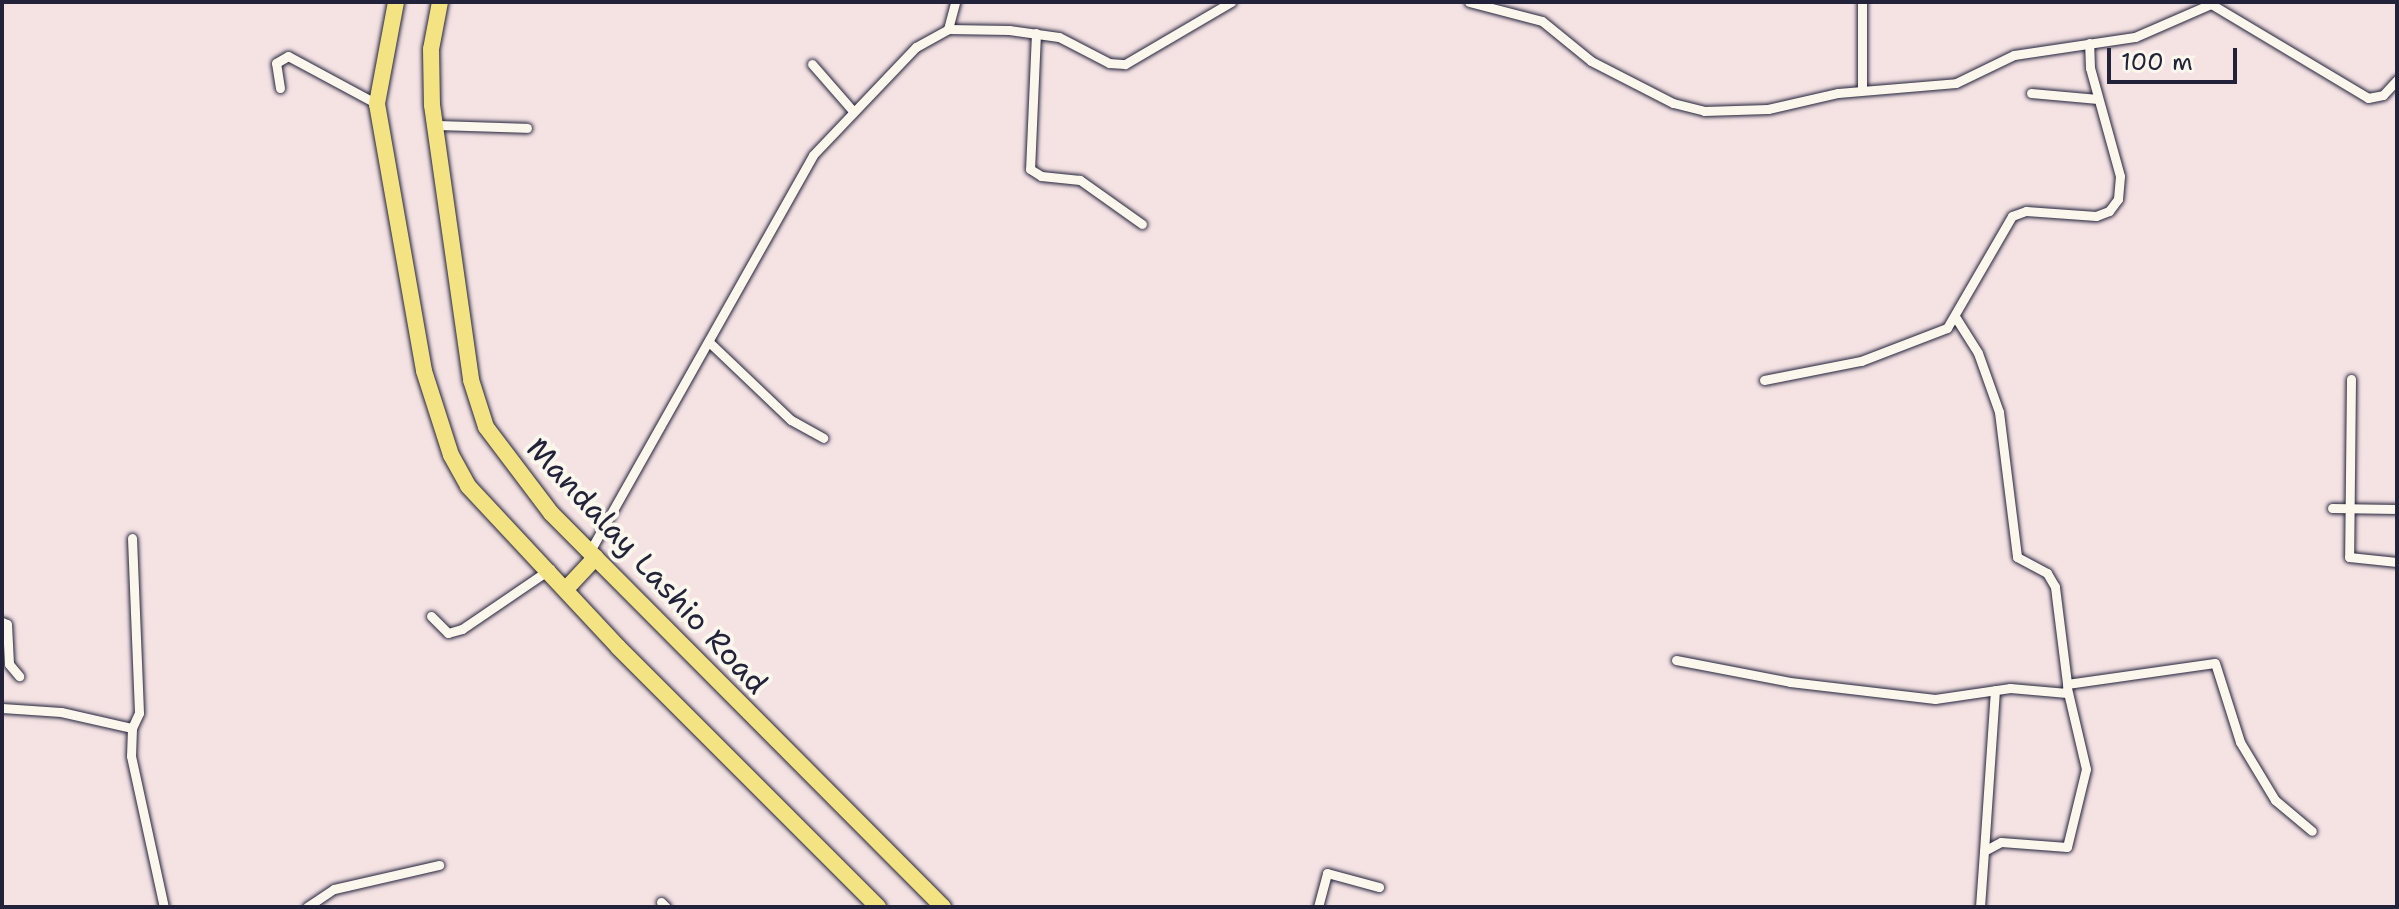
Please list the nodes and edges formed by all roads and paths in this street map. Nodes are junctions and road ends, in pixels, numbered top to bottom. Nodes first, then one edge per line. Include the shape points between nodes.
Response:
1 (396, 2) edge
2 (440, 2) edge
3 (955, 2) edge
4 (1231, 2) edge
5 (1469, 2) edge
6 (1862, 2) edge
7 (2206, 3) edge
8 (948, 29) junction
9 (1036, 33) junction
10 (2089, 43) junction
11 (812, 64) dead end
12 (2397, 80) edge
13 (280, 88) dead end
14 (1862, 89) junction
15 (2031, 93) dead end
16 (2098, 99) junction
17 (377, 104) junction
18 (853, 111) junction
19 (434, 125) junction
20 (527, 128) dead end
21 (1142, 224) dead end
22 (1956, 318) junction
23 (709, 342) junction
24 (2351, 379) dead end
25 (1764, 380) dead end
26 (823, 438) dead end
27 (2332, 508) dead end
28 (2350, 509) junction
29 (2397, 509) edge
30 (132, 538) dead end
31 (593, 554) junction
32 (2397, 562) edge
33 (550, 569) junction
34 (567, 588) junction
35 (431, 616) dead end
36 (2, 622) edge
37 (1676, 660) dead end
38 (19, 676) dead end
39 (2067, 689) junction
40 (1995, 690) junction
41 (2, 708) edge
42 (132, 728) junction
43 (2312, 831) dead end
44 (1984, 851) junction
45 (439, 865) dead end
46 (1379, 887) dead end
47 (164, 907) edge
48 (307, 907) edge
49 (878, 907) edge
50 (943, 907) edge
51 (1318, 907) edge
52 (1980, 907) edge

1 - 17 highway
2 - 19 highway, Mandalay Lashio Road via 431,49
3 - 8 street
4 - 9 street via 1125,64 1109,63 1074,41
5 - 14 street via 1542,21 1591,61 1690,109 1768,109
6 - 14 street
7 - 10 street via 2135,37
7 - 12 street via 2221,5 2239,22 2368,98 2383,95
8 - 9 street
8 - 18 street via 916,47
9 - 21 street via 1030,169 1041,176 1080,180
10 - 14 street via 2014,55 1956,83
10 - 16 street
11 - 18 street
13 - 17 street via 276,63 288,56
15 - 16 street
16 - 22 street via 2120,176 2118,199 2103,215 2049,210 2012,216
17 - 33 highway via 437,425 468,486
18 - 23 street via 813,155
19 - 20 street
19 - 31 highway, Mandalay Lashio Road via 477,404 518,475
22 - 25 street via 1928,338 1871,358
22 - 39 street via 1978,353 1999,412 2017,557 2047,573 2055,587
23 - 26 street via 791,420
23 - 31 street
24 - 28 street
27 - 28 street
28 - 29 street
28 - 32 street via 2350,560
30 - 42 street via 139,713
31 - 34 highway
31 - 50 highway, Mandalay Lashio Road
33 - 34 highway
33 - 35 street via 462,629 448,633
34 - 49 highway via 618,647
36 - 38 street via 7,624 9,664
37 - 40 street via 1790,682 1935,699
39 - 40 street
39 - 43 street via 2215,663 2240,742 2275,800
39 - 44 street via 2086,769 2067,847 2001,842
40 - 44 street
41 - 42 street via 61,712
42 - 47 street via 131,756
44 - 52 street
45 - 48 street via 334,889
46 - 51 street via 1327,873

